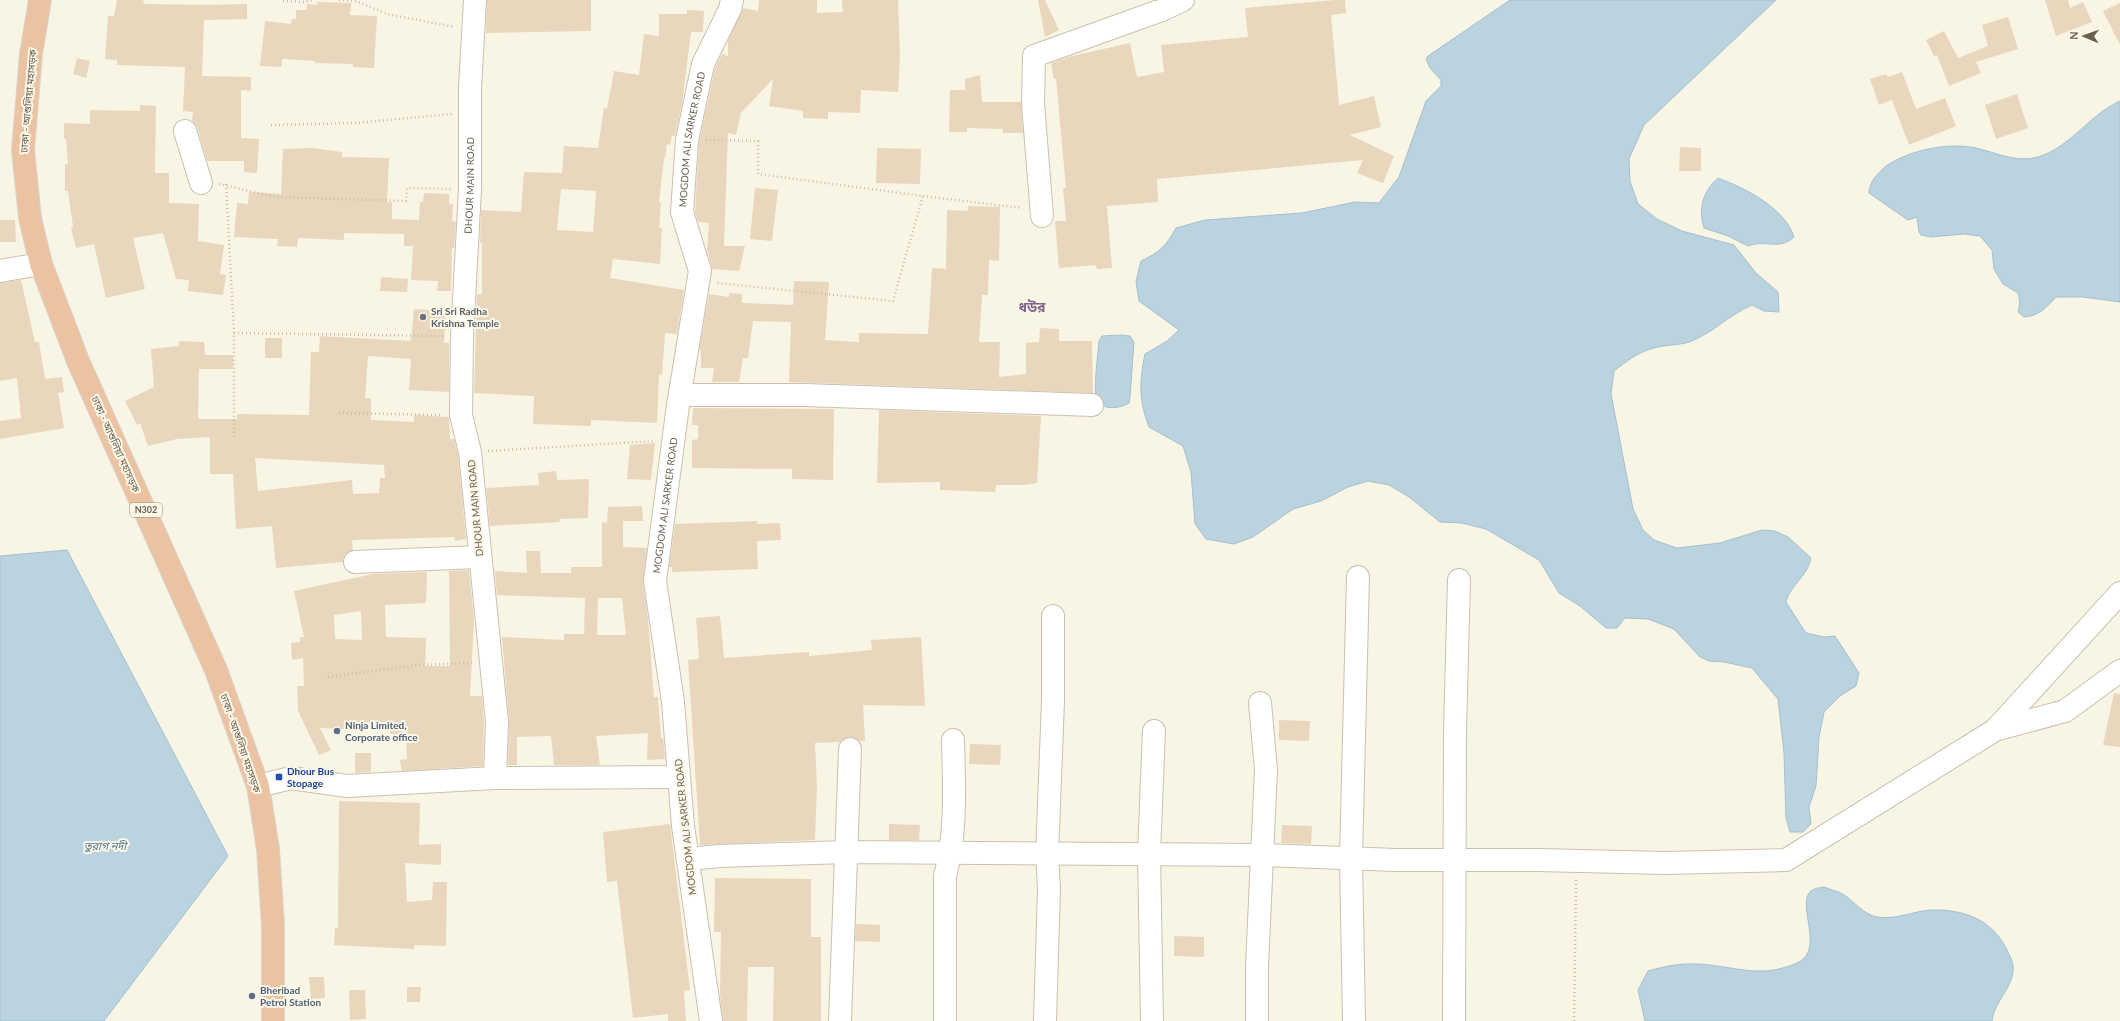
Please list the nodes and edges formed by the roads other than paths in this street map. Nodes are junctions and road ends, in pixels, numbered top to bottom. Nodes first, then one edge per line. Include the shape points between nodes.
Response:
1 (40, 0) edge
2 (475, 0) edge
3 (732, 0) edge
4 (1184, 0) edge
5 (185, 131) dead end
6 (201, 183) road end
7 (1042, 213) road end
8 (41, 264) junction
9 (0, 271) edge
10 (680, 395) junction
11 (1092, 404) dead end
12 (479, 557) junction
13 (355, 562) dead end
14 (1358, 577) dead end
15 (1458, 580) dead end
16 (2120, 593) edge
17 (1053, 616) dead end
18 (2120, 671) edge
19 (1260, 704) dead end
20 (1996, 730) junction
21 (1154, 731) dead end
22 (953, 740) dead end
23 (850, 749) dead end
24 (679, 777) junction
25 (495, 778) junction
26 (258, 786) junction
27 (845, 852) junction
28 (952, 853) junction
29 (1149, 853) junction
30 (1047, 854) junction
31 (1263, 855) junction
32 (1351, 858) junction
33 (688, 859) junction
34 (1456, 861) junction
35 (273, 1021) edge
36 (711, 1021) edge
37 (840, 1021) edge
38 (945, 1021) edge
39 (1045, 1021) edge
40 (1152, 1021) edge
41 (1257, 1021) edge
42 (1354, 1021) edge
43 (1454, 1021) edge

1 - 8 highway, ঢাকা - আশুলিয়া মহাসড়ক / N302 via 31,54 23,150 30,218
2 - 12 street, DHOUR MAIN ROAD via 461,415 470,452
3 - 10 street, MOGDOM ALI SARKER ROAD via 703,64 687,140 682,212 700,271
4 - 7 street via 1034,56 1033,104
5 - 6 street
8 - 9 street
8 - 26 highway, ঢাকা - আশুলিয়া মহাসড়ক / N302 via 78,361 216,670
10 - 11 street via 805,394
10 - 24 street, MOGDOM ALI SARKER ROAD via 655,581 673,702
12 - 13 street
12 - 25 street, DHOUR MAIN ROAD via 496,722
14 - 32 street
15 - 34 street
16 - 20 street
17 - 30 street
18 - 20 street via 2065,711
19 - 31 street via 1266,770
20 - 34 street via 1786,860 1666,863
21 - 29 street
22 - 28 street
23 - 27 street
24 - 25 street
24 - 33 street, MOGDOM ALI SARKER ROAD
25 - 26 street via 347,786 291,778
26 - 35 highway, ঢাকা - আশুলিয়া মহাসড়ক / N302 via 268,849
27 - 28 street
27 - 33 street
27 - 37 street
28 - 30 street
28 - 38 street via 945,876
29 - 30 street
29 - 31 street
29 - 40 street
30 - 39 street via 1049,888
31 - 32 street
31 - 41 street
32 - 34 street
32 - 42 street
33 - 36 street, MOGDOM ALI SARKER ROAD
34 - 43 street

